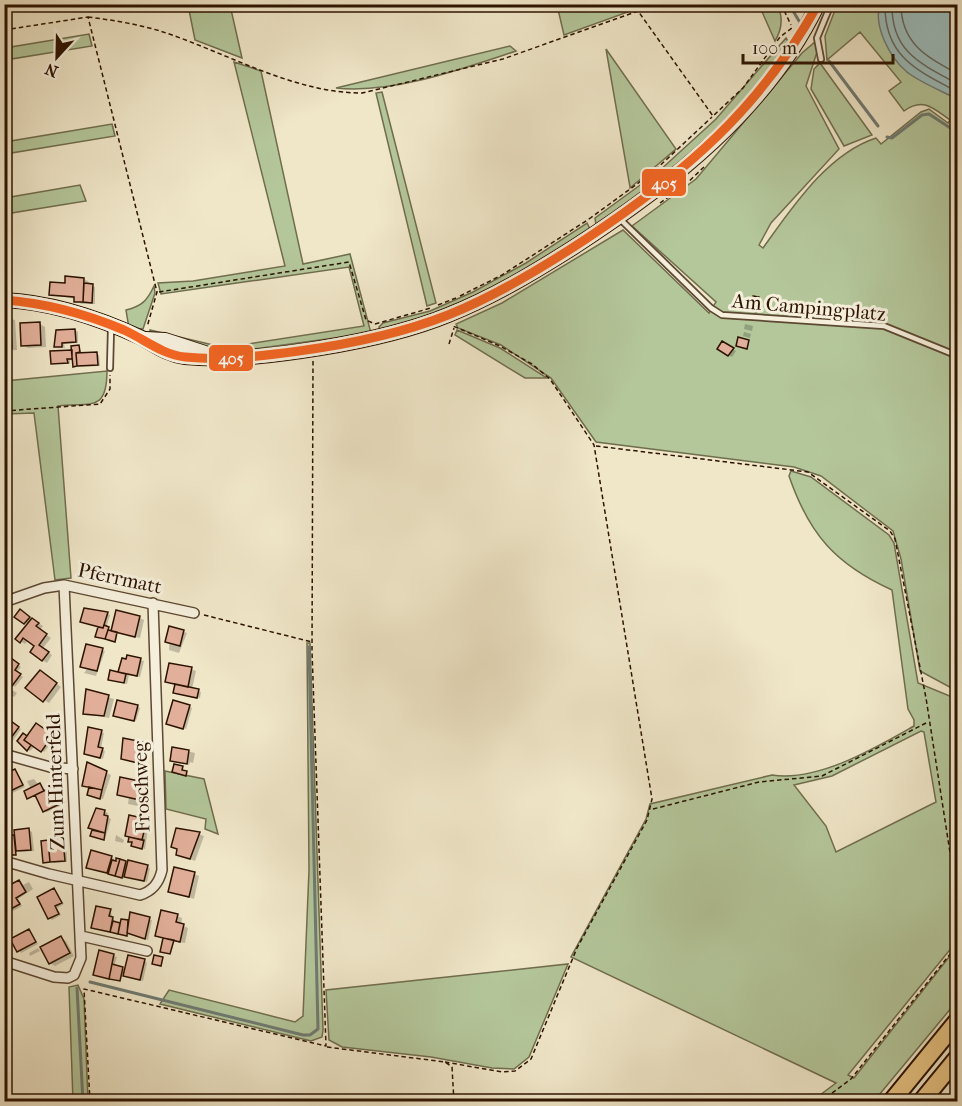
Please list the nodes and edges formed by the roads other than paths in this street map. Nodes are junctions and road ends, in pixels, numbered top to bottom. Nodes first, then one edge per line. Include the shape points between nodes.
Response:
1 (818, 4) edge
2 (831, 4) edge
3 (821, 59) dead end
4 (619, 218) junction
5 (4, 300) edge
6 (111, 327) junction
7 (957, 356) edge
8 (110, 368) road end
9 (64, 585) junction
10 (4, 602) edge
11 (153, 603) junction
12 (194, 613) road end
13 (4, 754) edge
14 (73, 769) junction
15 (4, 861) edge
16 (77, 879) junction
17 (81, 936) junction
18 (147, 951) dead end
19 (4, 961) edge
20 (957, 1020) edge
21 (957, 1057) edge
22 (891, 1101) edge
23 (921, 1101) edge

1 - 4 street via 795,32 777,71 714,140
2 - 3 lane via 817,38
4 - 6 street via 523,279 447,316 312,348 213,357 174,342 142,339
4 - 7 lane, Am Campingplatz via 722,315 884,326
5 - 6 street via 65,310
6 - 8 lane
9 - 10 street, Pferrmatt
9 - 11 street, Pferrmatt
9 - 14 street, Zum Hinterfeld
11 - 12 street, Pferrmatt
11 - 16 street, Froschweg via 160,879 140,895
13 - 14 street
14 - 16 street, Zum Hinterfeld
15 - 16 street
16 - 17 street, Zum Hinterfeld
17 - 18 street
17 - 19 street, Zum Hinterfeld via 81,958 74,975 68,978
20 - 22 highway
21 - 23 highway

